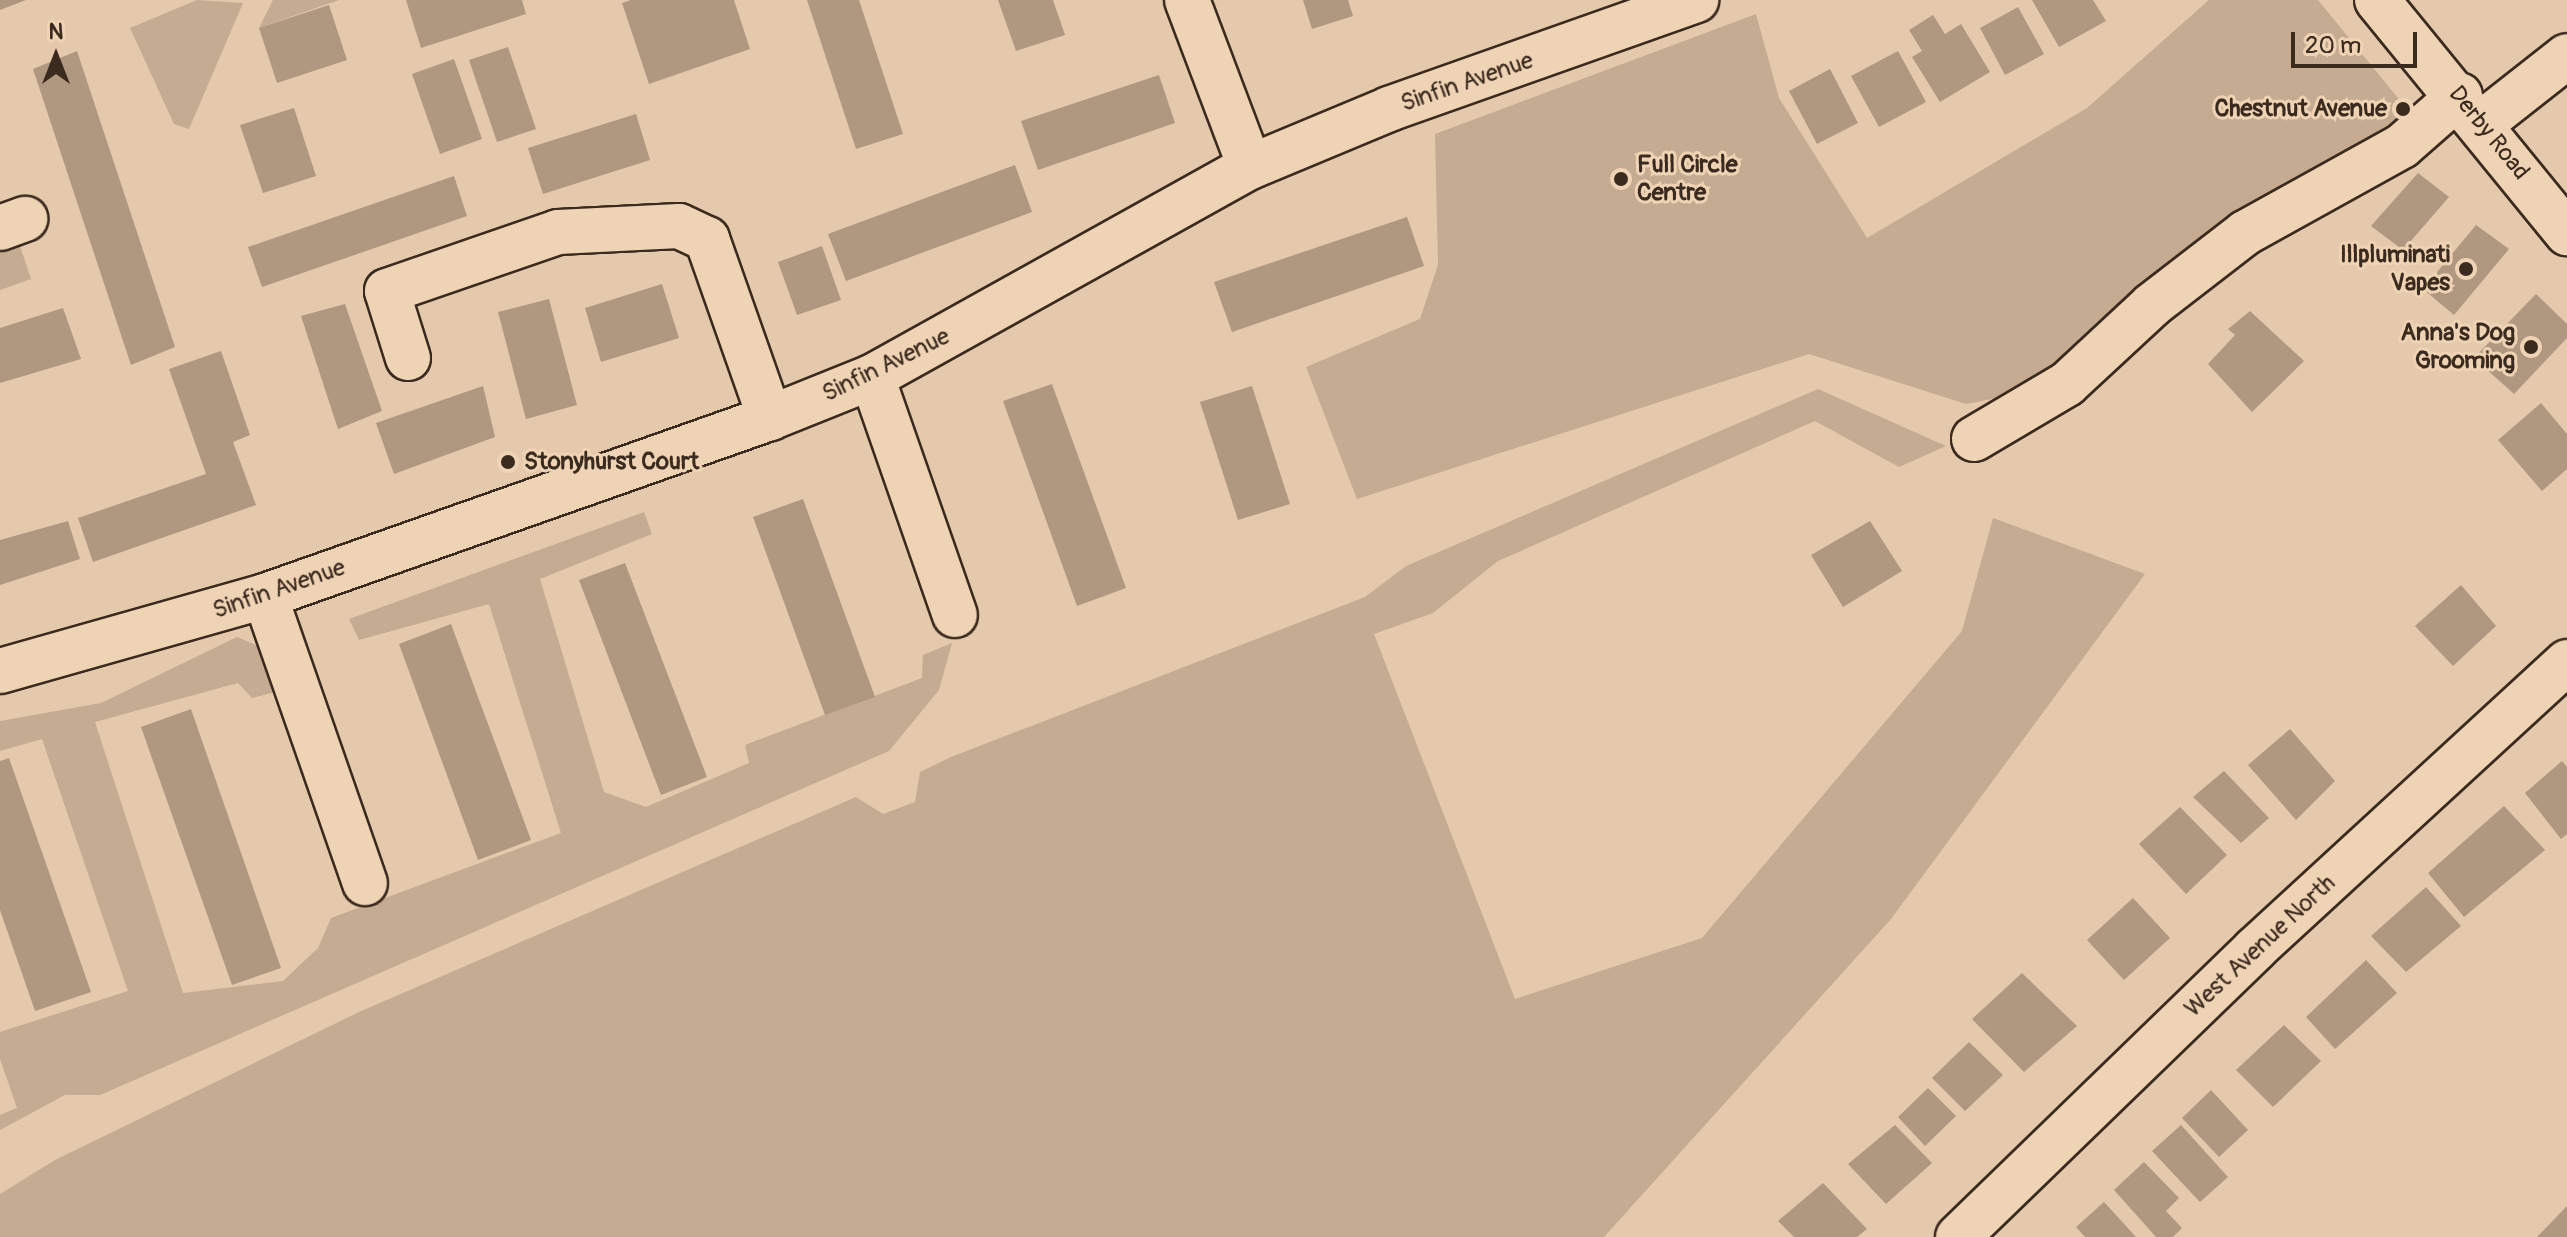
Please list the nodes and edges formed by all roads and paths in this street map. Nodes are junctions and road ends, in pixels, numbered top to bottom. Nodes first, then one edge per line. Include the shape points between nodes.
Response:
1 (1187, 0) edge
2 (1696, 0) edge
3 (2377, 0) edge
4 (2567, 56) edge
5 (2471, 109) junction
6 (1250, 167) junction
7 (2567, 233) edge
8 (408, 358) dead end
9 (872, 377) junction
10 (770, 418) junction
11 (1974, 439) dead end
12 (265, 596) junction
13 (955, 615) dead end
14 (2567, 662) edge
15 (0, 671) edge
16 (365, 883) dead end
17 (1958, 1237) edge

1 - 6 street
2 - 6 street, Sinfin Avenue via 1389,109
3 - 5 street, Derby Road
4 - 5 street
5 - 7 street, Derby Road
5 - 11 street via 2245,233 2152,305 2067,384
6 - 9 street, Sinfin Avenue
8 - 10 street via 387,291 558,232 679,226 707,239
9 - 10 street, Sinfin Avenue
9 - 13 street
10 - 12 street, Sinfin Avenue
12 - 15 street, Sinfin Avenue
12 - 16 street
14 - 17 street, West Avenue North via 2255,949

